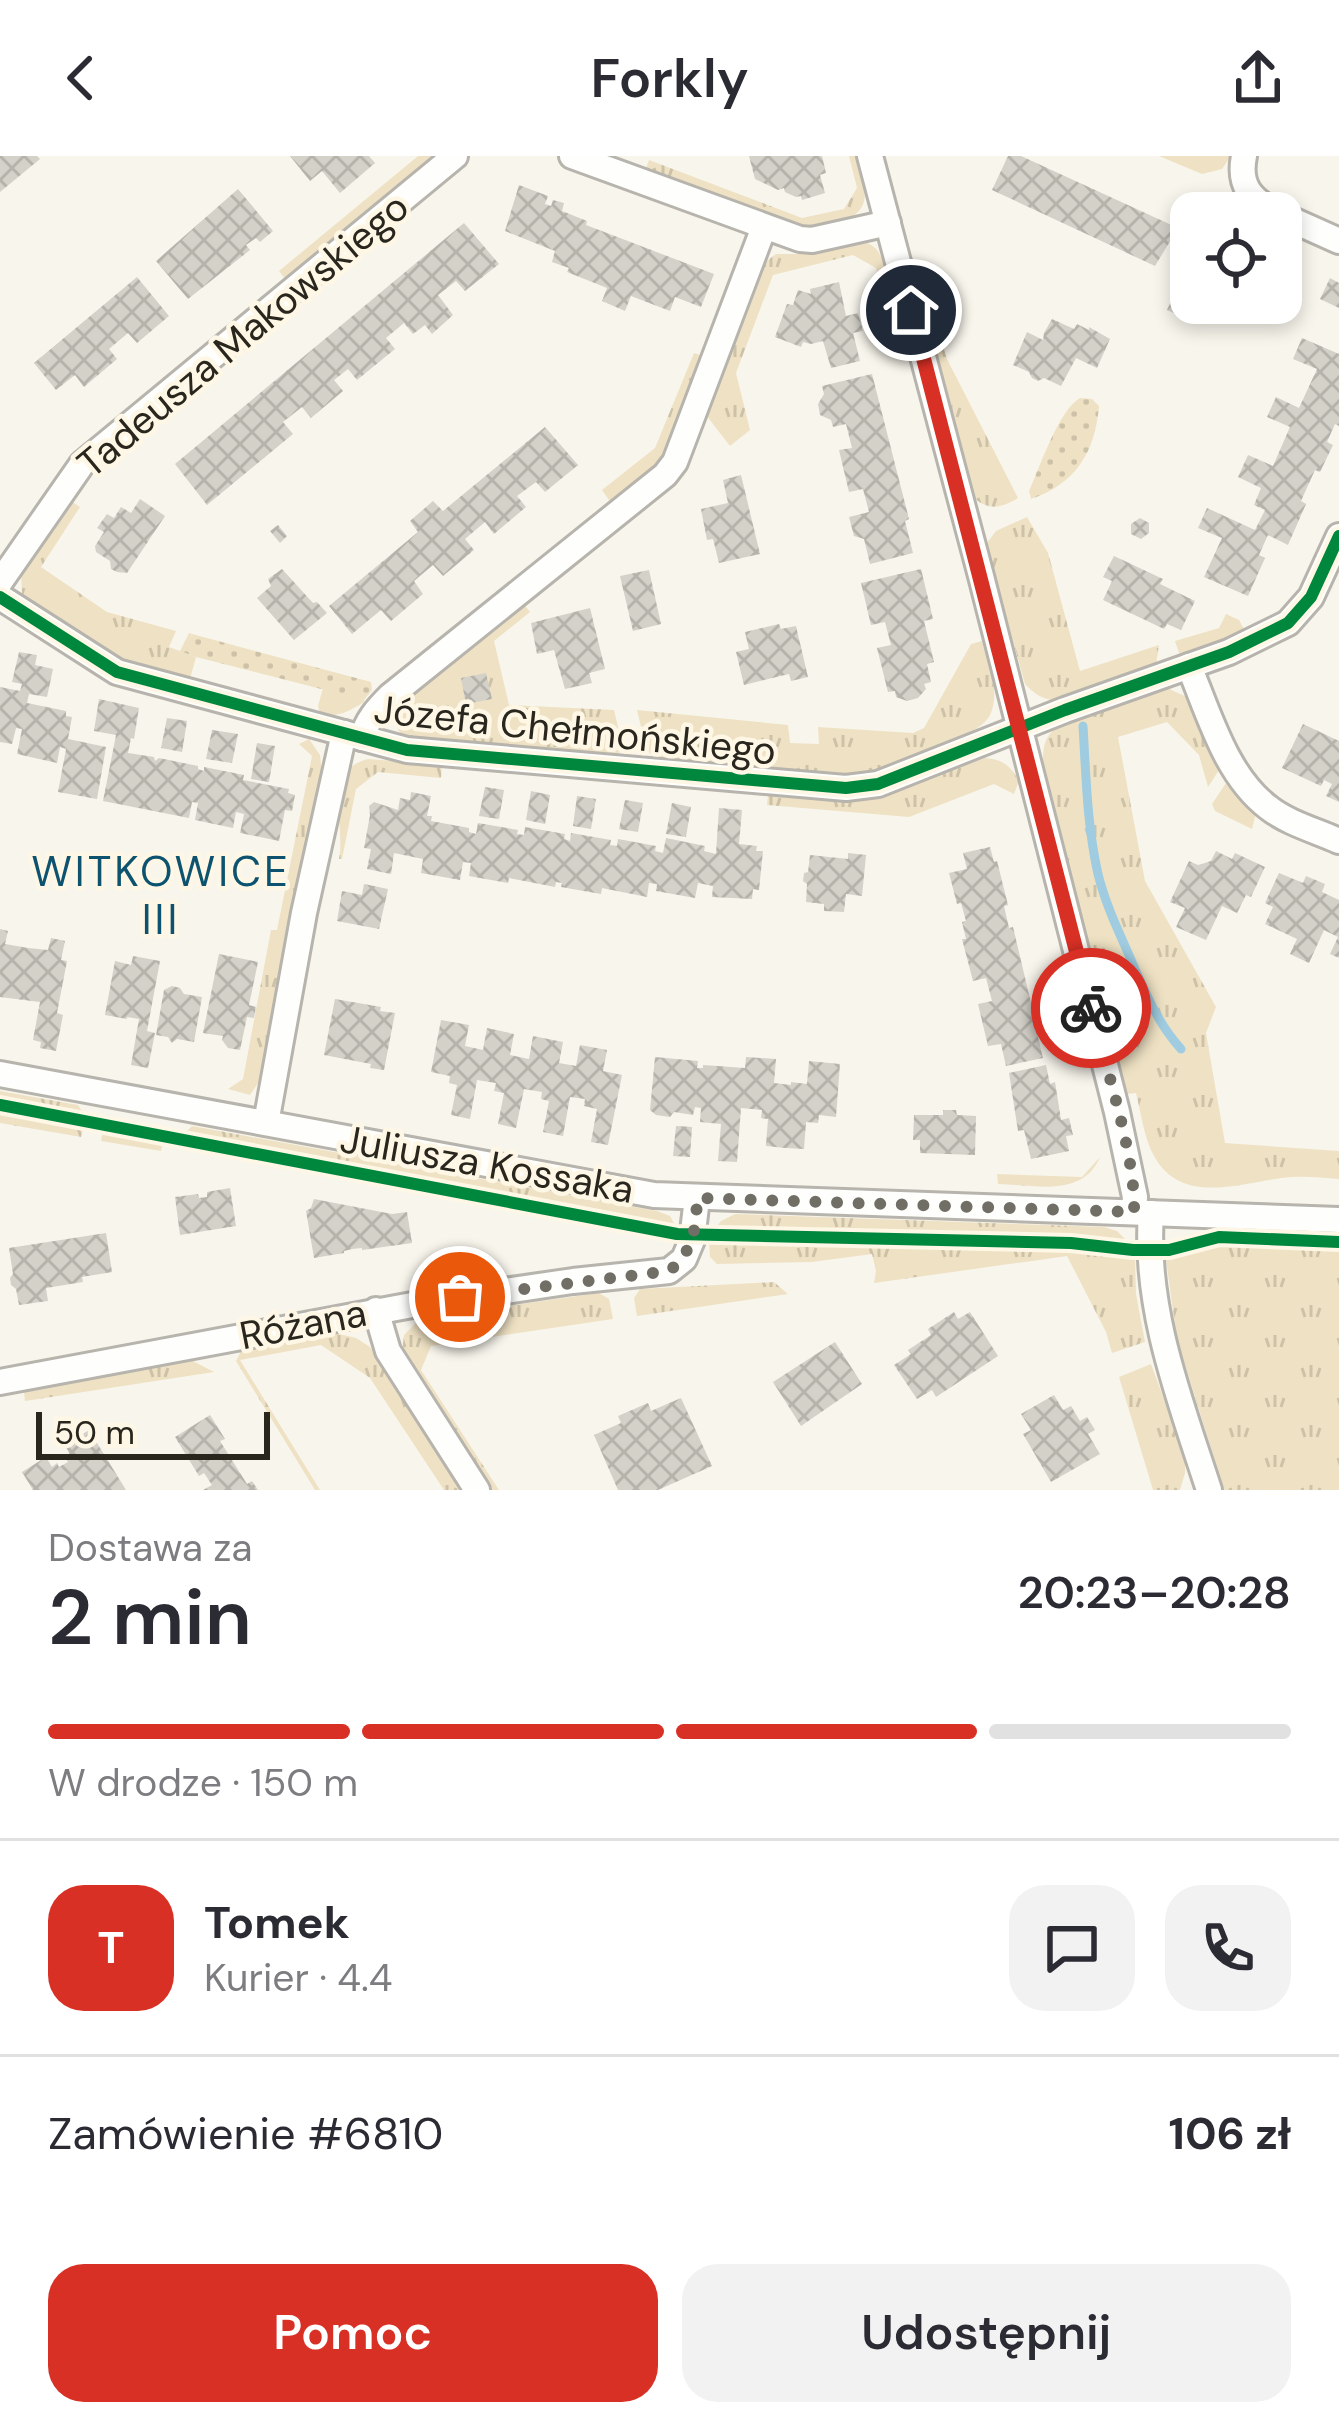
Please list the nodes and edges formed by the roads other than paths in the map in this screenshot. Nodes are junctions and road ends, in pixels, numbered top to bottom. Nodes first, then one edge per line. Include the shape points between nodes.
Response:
1 (455, 156) edge
2 (572, 156) edge
3 (870, 156) edge
4 (1244, 156) edge
5 (1248, 192) edge
6 (888, 223) junction
7 (1302, 224) edge
8 (764, 227) junction
9 (1339, 241) edge
10 (1339, 536) edge
11 (0, 581) edge
12 (0, 597) edge
13 (1189, 666) junction
14 (1020, 729) junction
15 (352, 735) junction
16 (1339, 842) edge
17 (0, 1074) edge
18 (266, 1124) junction
19 (697, 1198) junction
20 (1143, 1213) junction
21 (1339, 1220) edge
22 (376, 1310) junction
23 (0, 1382) edge
24 (477, 1490) edge
25 (1208, 1490) edge

1 - 11 street, Tadeusza Makowskiego via 82,464
2 - 8 street
3 - 6 street
4 - 5 street
6 - 8 street via 812,240
6 - 14 street
7 - 9 street
8 - 15 street via 682,449 665,475
10 - 13 street, Józefa Chełmońskiego via 1311,597 1288,623
12 - 15 street, Józefa Chełmońskiego via 117,672
13 - 14 street, Józefa Chełmońskiego
13 - 16 street via 1246,785 1271,810
14 - 15 street, Józefa Chełmońskiego via 878,784 846,788 407,750
14 - 20 street
15 - 18 street via 304,913
17 - 18 street, Juliusza Kossaka
18 - 19 street, Juliusza Kossaka
19 - 20 street, Juliusza Kossaka
19 - 22 street, Różana via 692,1240 669,1271
20 - 21 street, Juliusza Kossaka
20 - 25 street via 1161,1337
22 - 23 street, Różana
22 - 24 street via 388,1351

